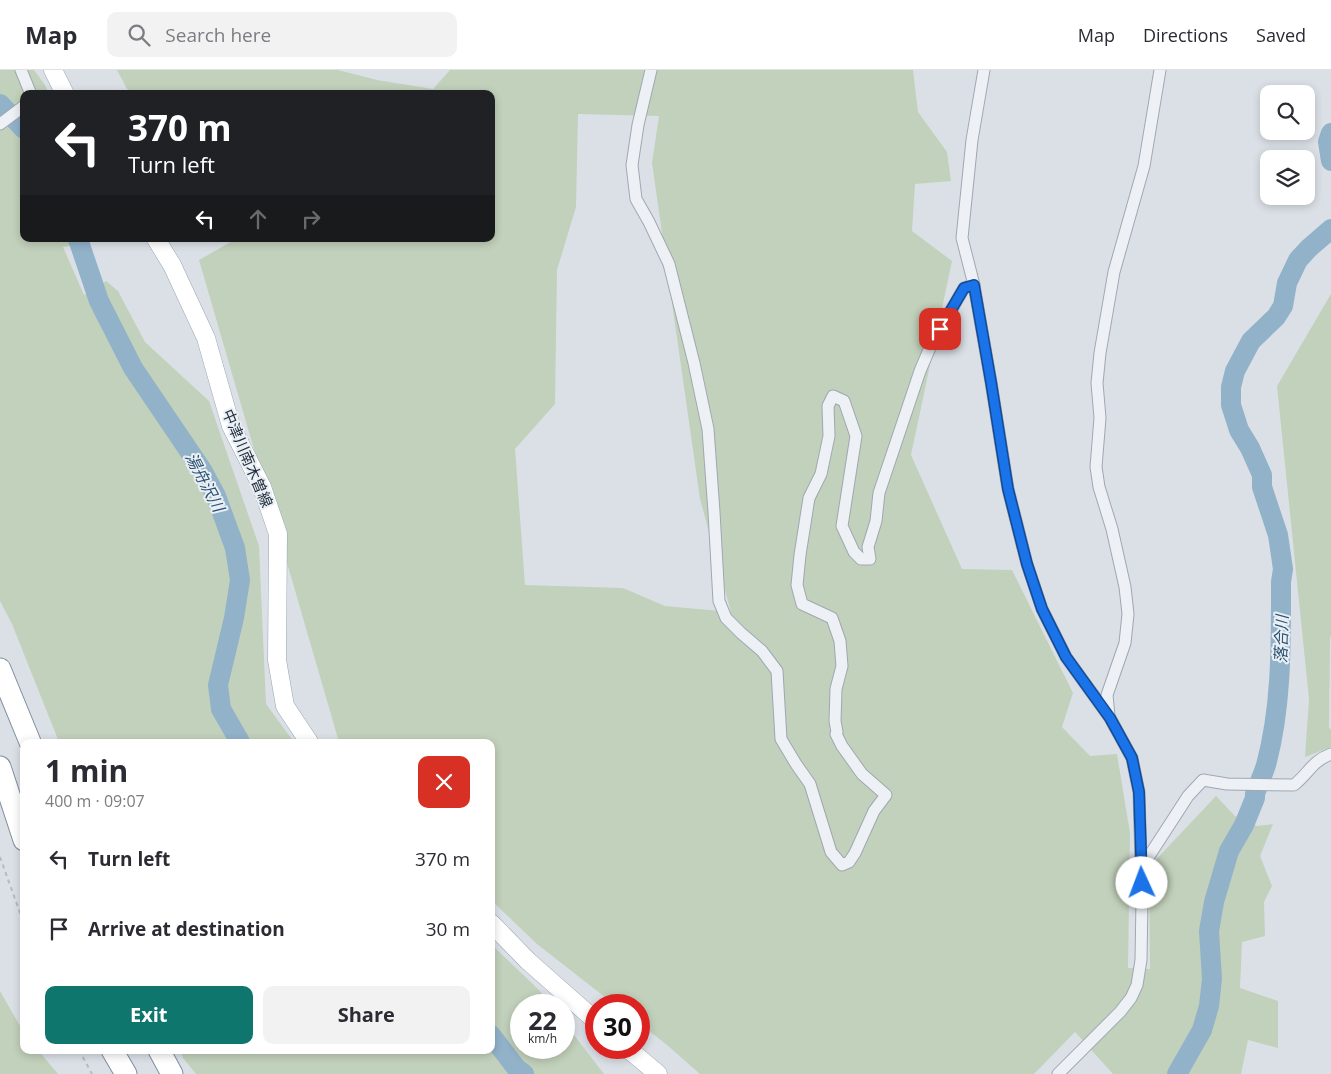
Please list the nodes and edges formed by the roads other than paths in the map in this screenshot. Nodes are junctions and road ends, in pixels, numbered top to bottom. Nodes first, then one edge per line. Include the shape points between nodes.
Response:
1 (21, 70) edge
2 (53, 70) edge
3 (651, 70) edge
4 (984, 70) edge
5 (1160, 70) edge
6 (29, 90) edge
7 (63, 90) edge
8 (20, 109) edge
9 (0, 124) edge
10 (158, 242) edge
11 (974, 285) junction
12 (0, 669) edge
13 (1110, 718) junction
14 (29, 739) edge
15 (307, 739) edge
16 (1331, 754) edge
17 (0, 767) edge
18 (20, 829) edge
19 (1142, 867) junction
20 (495, 927) edge
21 (585, 1011) edge
22 (114, 1054) edge
23 (640, 1059) edge
24 (126, 1074) edge
25 (658, 1074) edge
26 (1058, 1074) edge

1 - 6 street
2 - 7 main road
3 - 11 street via 632,165 636,200 669,264 708,429 719,601 726,618 762,651 777,671 781,739 810,784 831,852 842,865 849,862 855,853 874,811 886,795 862,774 836,734 836,689 842,666 840,641 832,618 802,604 797,585 808,498 821,474 829,436 828,406 833,396 844,401 856,436 842,526 854,552 861,558 870,559 868,547 876,521 879,493 920,371 932,343 964,288
4 - 11 street via 972,140 962,238
5 - 13 street via 1144,166 1114,272 1097,383 1100,418 1096,467 1123,577 1128,614 1125,643 1107,695
8 - 9 street
10 - 15 main road, 中津川南木曽線 via 206,338 231,426 262,487 278,534 277,660 285,706
11 - 13 street via 1008,489 1027,564 1042,609 1066,657
12 - 14 highway
13 - 19 street via 1132,758 1139,792
16 - 19 street via 1320,758 1294,785 1227,784 1203,780 1188,796
17 - 18 highway
19 - 26 street via 1140,960 1131,998
20 - 21 main road
22 - 24 highway
23 - 25 main road

